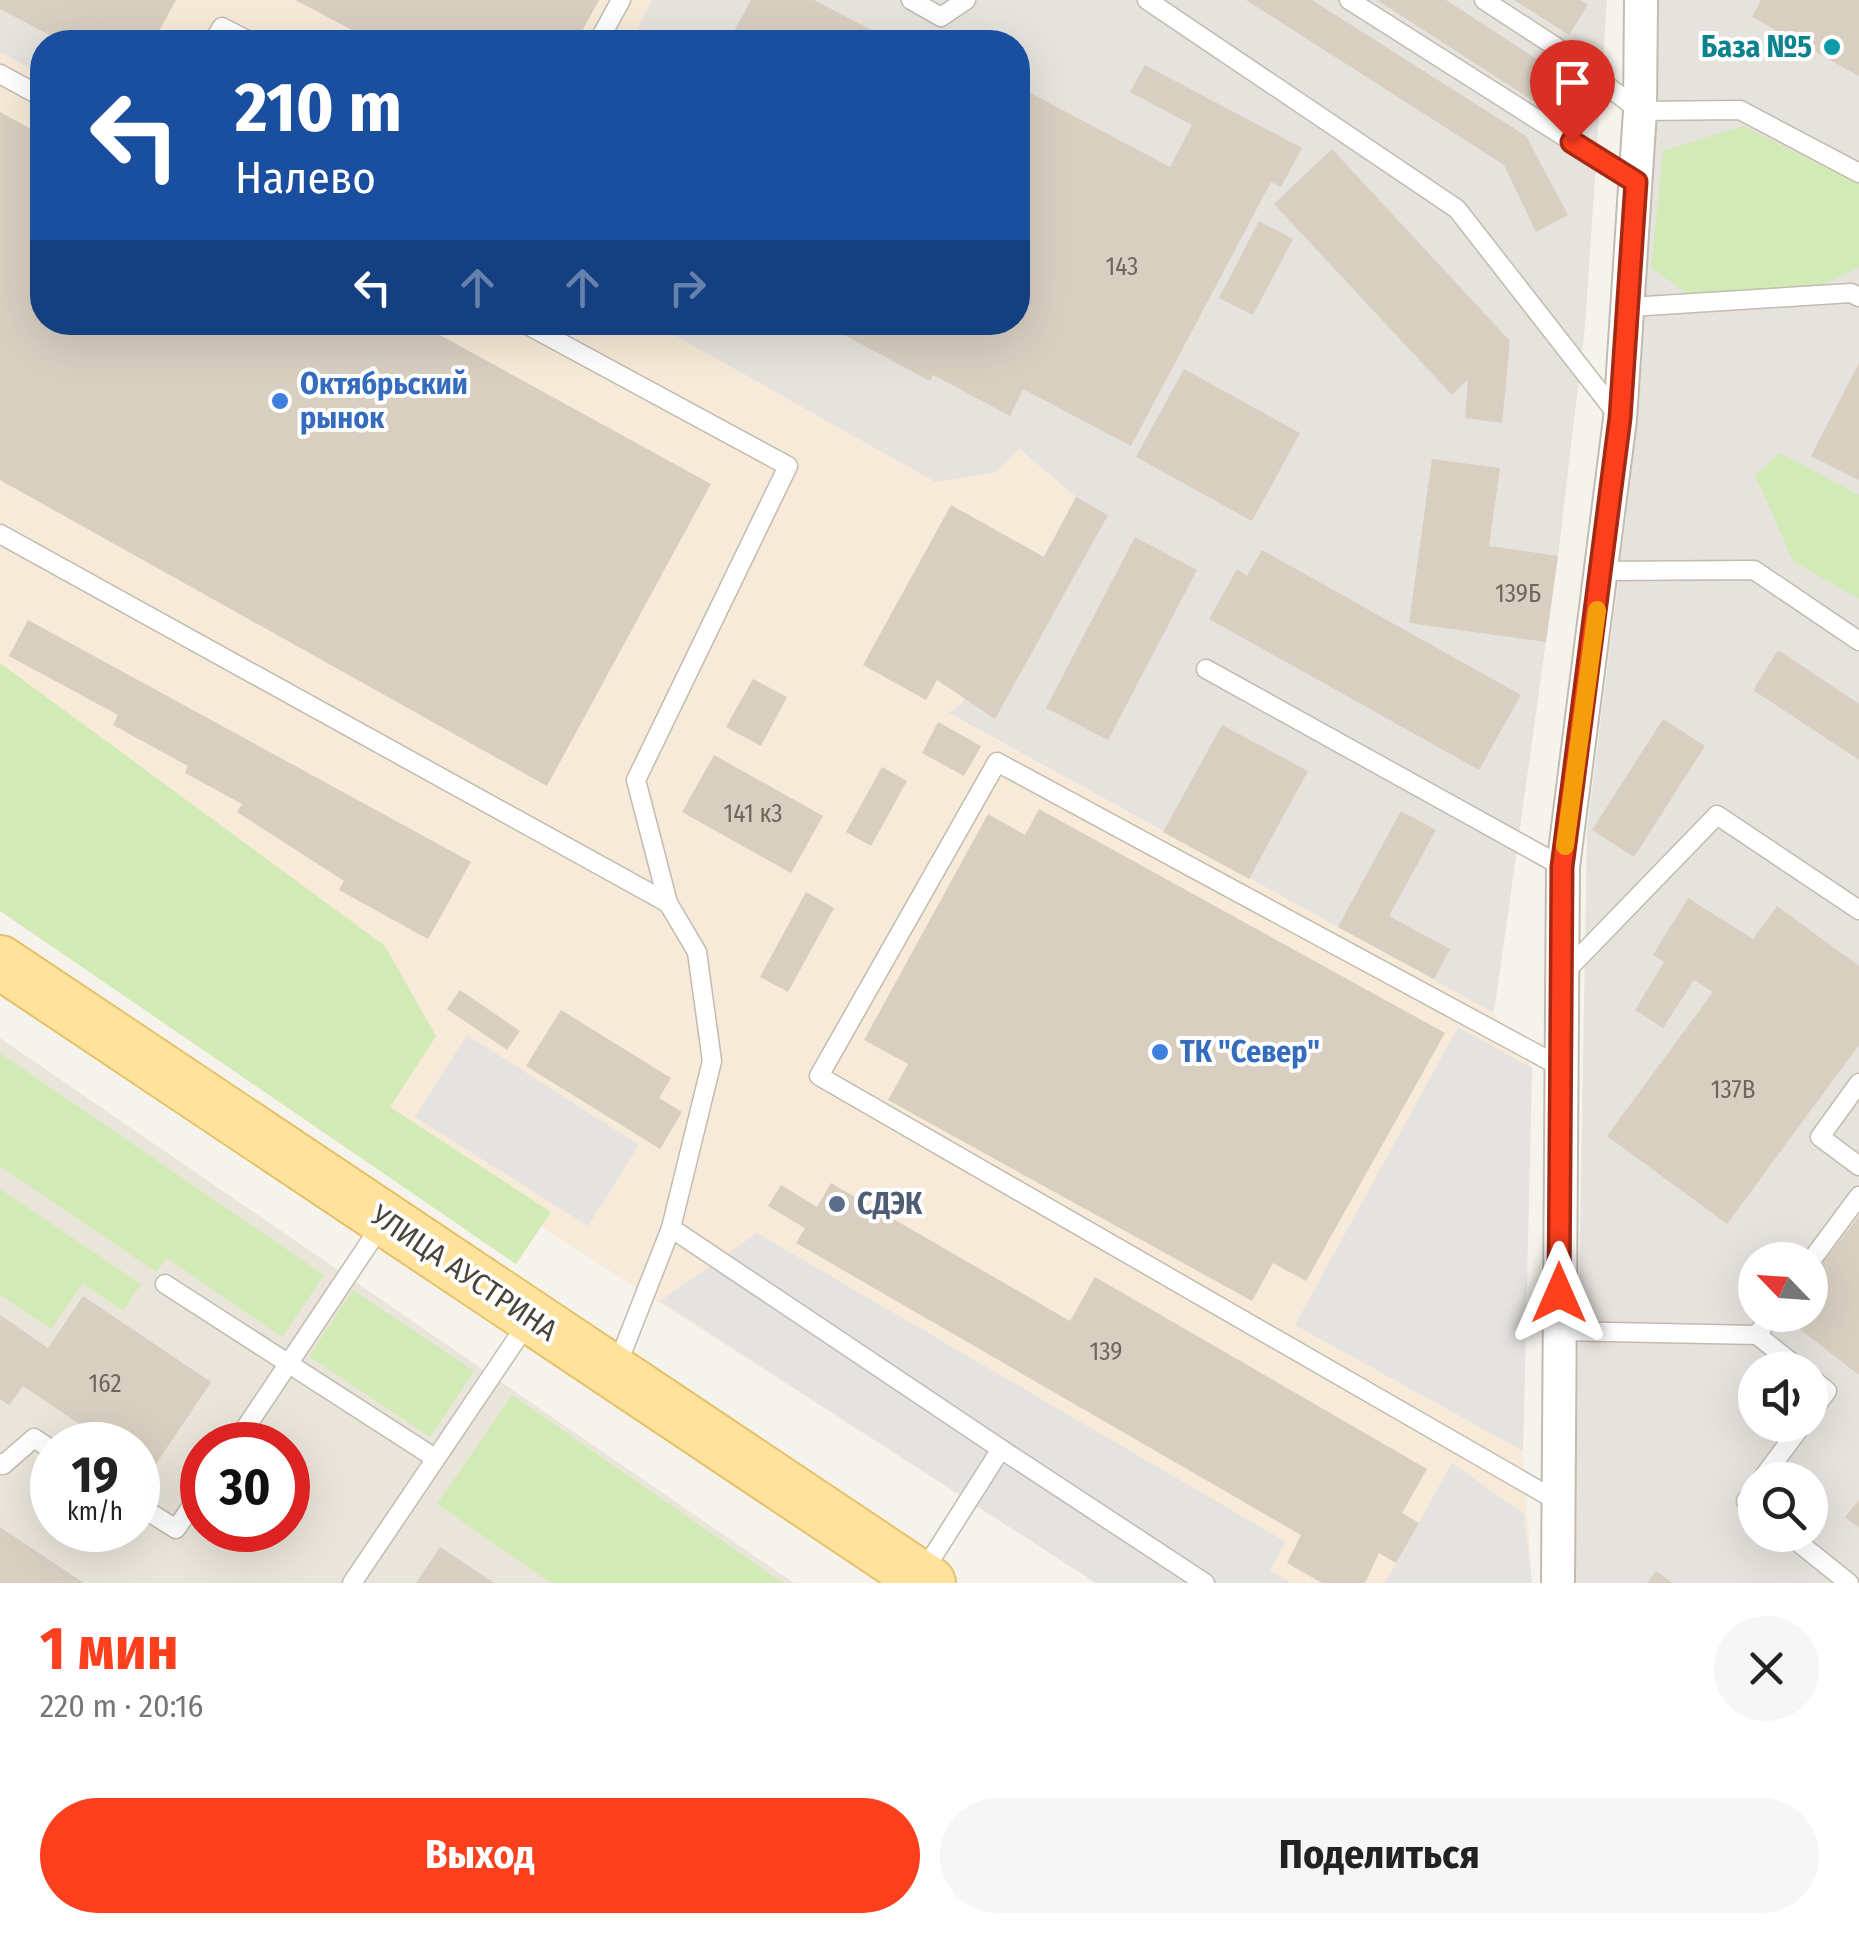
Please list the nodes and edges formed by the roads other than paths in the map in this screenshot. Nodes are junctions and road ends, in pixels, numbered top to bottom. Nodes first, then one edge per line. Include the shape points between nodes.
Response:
1 (621, 0) edge
2 (911, 0) edge
3 (966, 0) edge
4 (1146, 0) edge
5 (1349, 0) edge
6 (1484, 0) edge
7 (1641, 0) edge
8 (605, 30) edge
9 (0, 74) edge
10 (30, 90) edge
11 (1640, 111) junction
12 (1859, 173) edge
13 (1636, 182) junction
14 (1859, 297) edge
15 (1630, 308) junction
16 (546, 335) edge
17 (1620, 418) junction
18 (0, 534) edge
19 (1602, 570) junction
20 (1859, 641) edge
21 (1206, 669) dead end
22 (1562, 867) junction
23 (668, 903) junction
24 (1859, 910) edge
25 (0, 962) edge
26 (1560, 977) junction
27 (1559, 1066) junction
28 (1859, 1083) edge
29 (1859, 1166) edge
30 (1859, 1196) edge
31 (385, 1220) junction
32 (671, 1228) junction
33 (1825, 1242) edge
34 (165, 1284) dead end
35 (531, 1317) junction
36 (1560, 1331) junction
37 (1758, 1332) edge
38 (1756, 1335) junction
39 (1778, 1352) edge
40 (289, 1363) junction
41 (614, 1373) junction
42 (249, 1422) edge
43 (30, 1442) edge
44 (1001, 1449) junction
45 (435, 1458) junction
46 (0, 1463) edge
47 (1559, 1502) junction
48 (160, 1519) edge
49 (180, 1524) edge
50 (1810, 1552) edge
51 (925, 1580) edge
52 (352, 1583) edge
53 (1206, 1583) edge
54 (1558, 1583) edge
55 (1849, 1583) edge

1 - 8 lane
2 - 3 lane via 942,17
4 - 17 lane via 1456,208
5 - 13 lane
6 - 11 lane
7 - 11 street
9 - 10 lane
11 - 12 lane via 1740,110
11 - 13 street
13 - 15 street
14 - 15 lane
15 - 17 street
16 - 23 lane via 788,466 636,780
17 - 19 street
18 - 23 lane
19 - 20 lane via 1754,570
19 - 22 street
21 - 22 lane
22 - 26 street
23 - 32 lane via 697,952 712,1061
24 - 26 lane via 1718,815
25 - 31 main road, УЛИЦА АУСТРИНА
26 - 27 street
27 - 36 street
27 - 47 lane via 997,762 819,1076
28 - 29 lane via 1820,1137
30 - 33 lane
31 - 35 main road, УЛИЦА АУСТРИНА
31 - 40 lane
32 - 41 lane
32 - 44 lane
34 - 40 lane
35 - 41 main road, УЛИЦА АУСТРИНА
35 - 45 lane
36 - 38 lane
36 - 47 street
37 - 38 lane
38 - 39 lane
40 - 42 lane
40 - 45 lane
41 - 51 main road, УЛИЦА АУСТРИНА
43 - 46 lane
44 - 51 lane
44 - 53 lane
45 - 52 lane
47 - 54 street
48 - 49 lane via 176,1530
50 - 55 lane

